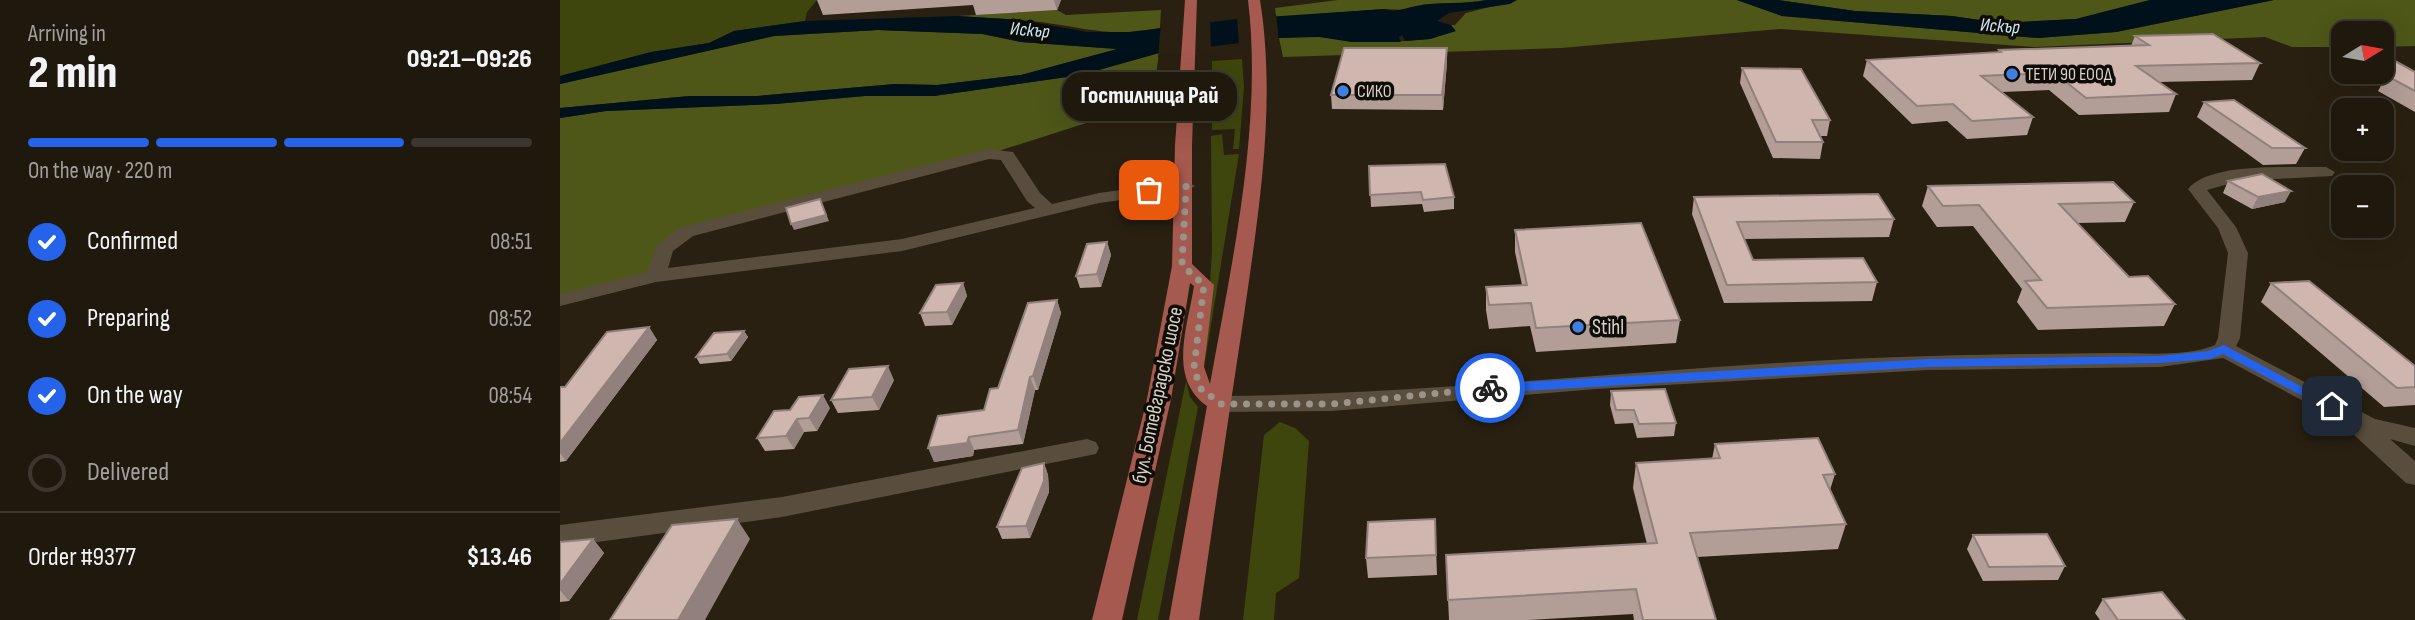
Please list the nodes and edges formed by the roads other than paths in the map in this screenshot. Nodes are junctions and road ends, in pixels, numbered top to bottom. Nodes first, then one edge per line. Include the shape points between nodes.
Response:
1 (1191, 4) edge
2 (1255, 5) edge
3 (2326, 172) dead end
4 (1186, 186) junction
5 (1049, 210) junction
6 (1182, 265) junction
7 (656, 276) junction
8 (560, 300) edge
9 (2224, 349) junction
10 (1221, 404) junction
11 (2346, 414) junction
12 (2415, 437) edge
13 (1087, 448) dead end
14 (2415, 476) edge
15 (560, 536) edge
16 (1107, 620) edge
17 (1184, 620) edge

1 - 4 main road, бул. Ботевградско шосе via 1184,130
2 - 10 main road via 1261,50 1249,215
3 - 9 street via 2226,177 2197,189 2227,227 2238,253
4 - 5 street
4 - 6 main road, бул. Ботевградско шосе
5 - 7 street via 902,245
5 - 7 street via 1033,197 1007,156 989,154 686,232 664,249
6 - 10 main road via 1204,285 1195,378 1200,388
6 - 16 main road, бул. Ботевградско шосе
7 - 8 street
9 - 10 street via 2210,355 2160,359 1928,363 1584,382 1321,404
9 - 11 street
10 - 17 main road
11 - 12 street via 2389,433
11 - 14 street
13 - 15 street via 782,507

